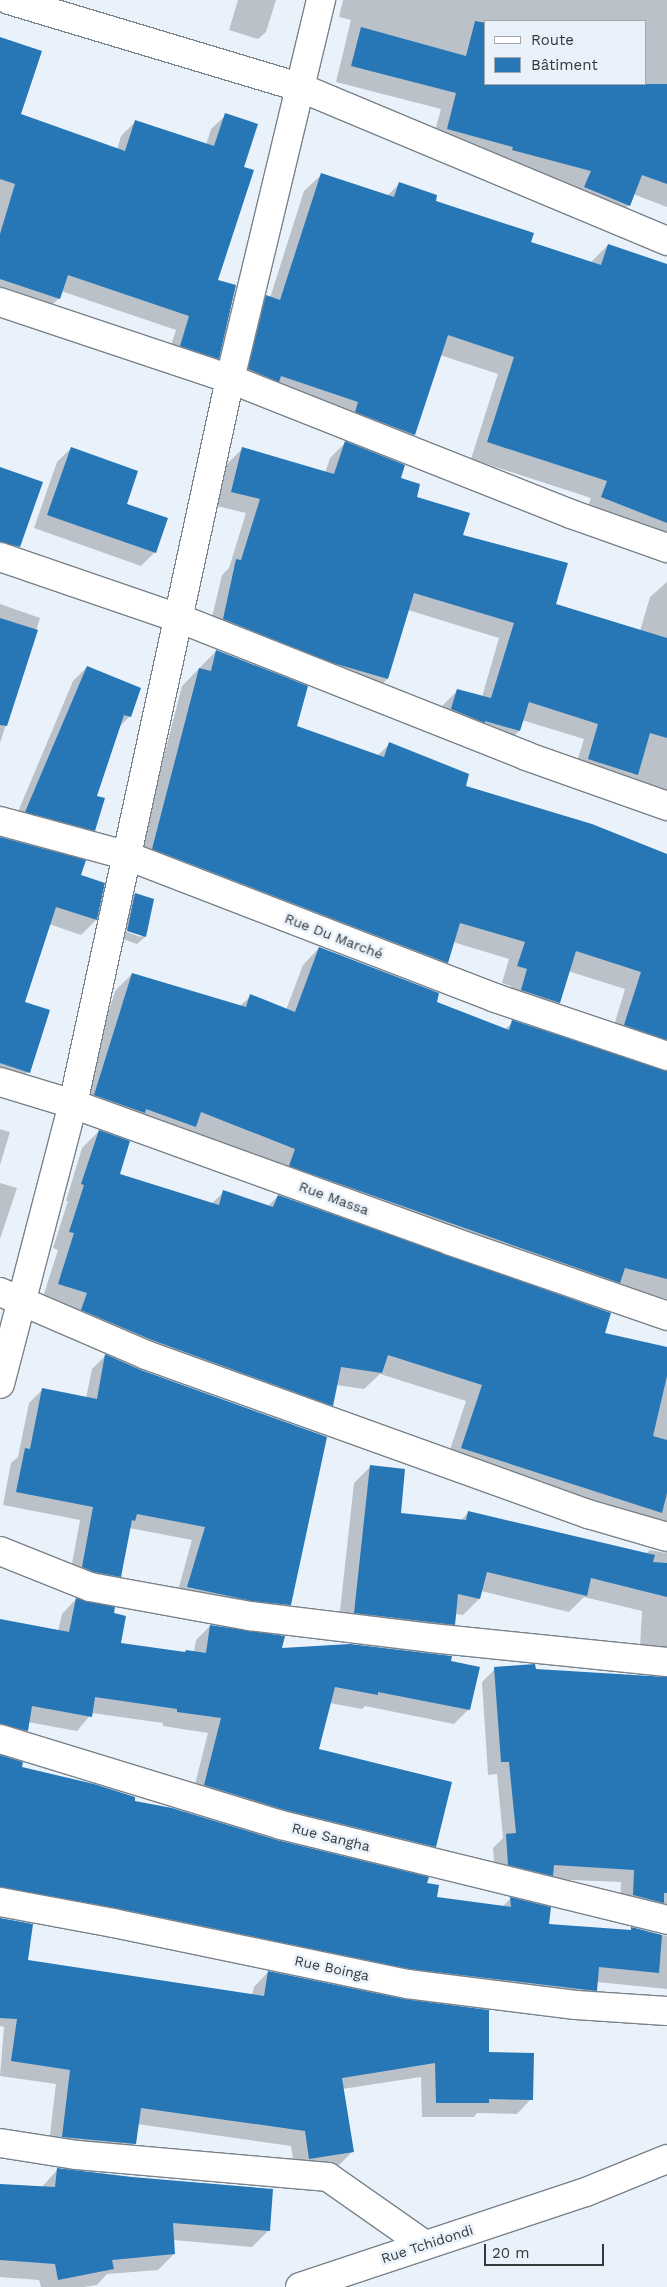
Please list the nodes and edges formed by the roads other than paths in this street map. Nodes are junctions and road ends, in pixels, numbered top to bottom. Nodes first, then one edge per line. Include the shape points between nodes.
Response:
1 (9, 0) edge
2 (321, 0) edge
3 (299, 87) junction
4 (667, 241) edge
5 (0, 302) edge
6 (230, 379) junction
7 (667, 548) edge
8 (0, 557) edge
9 (178, 618) junction
10 (667, 806) edge
11 (0, 821) edge
12 (125, 855) junction
13 (667, 1056) edge
14 (0, 1082) edge
15 (73, 1104) junction
16 (11, 1297) edge
17 (667, 1316) edge
18 (0, 1384) edge
19 (667, 1537) edge
20 (0, 1551) edge
21 (667, 1662) edge
22 (0, 1739) edge
23 (0, 1902) edge
24 (667, 1920) edge
25 (667, 2011) edge
26 (0, 2143) edge
27 (667, 2159) edge
28 (425, 2245) junction
29 (300, 2287) edge

1 - 3 street
2 - 3 street
3 - 4 street
3 - 6 street
5 - 6 street
6 - 7 street via 571,514
6 - 9 street
8 - 9 street
9 - 10 street via 526,756
9 - 12 street
11 - 12 street, Rue Du Marché
12 - 13 street, Rue Du Marché via 495,998
12 - 15 street
14 - 15 street, Rue Massa
15 - 16 street
15 - 17 street, Rue Massa
16 - 18 street
16 - 19 street via 146,1354 588,1514
20 - 21 street via 90,1587 250,1616
22 - 24 street, Rue Sangha via 281,1825
23 - 25 street, Rue Boinga via 407,1984 576,2005
26 - 28 street via 77,2155 328,2177
27 - 28 street, Rue Tchidondi via 586,2192
28 - 29 street, Rue Tchidondi

